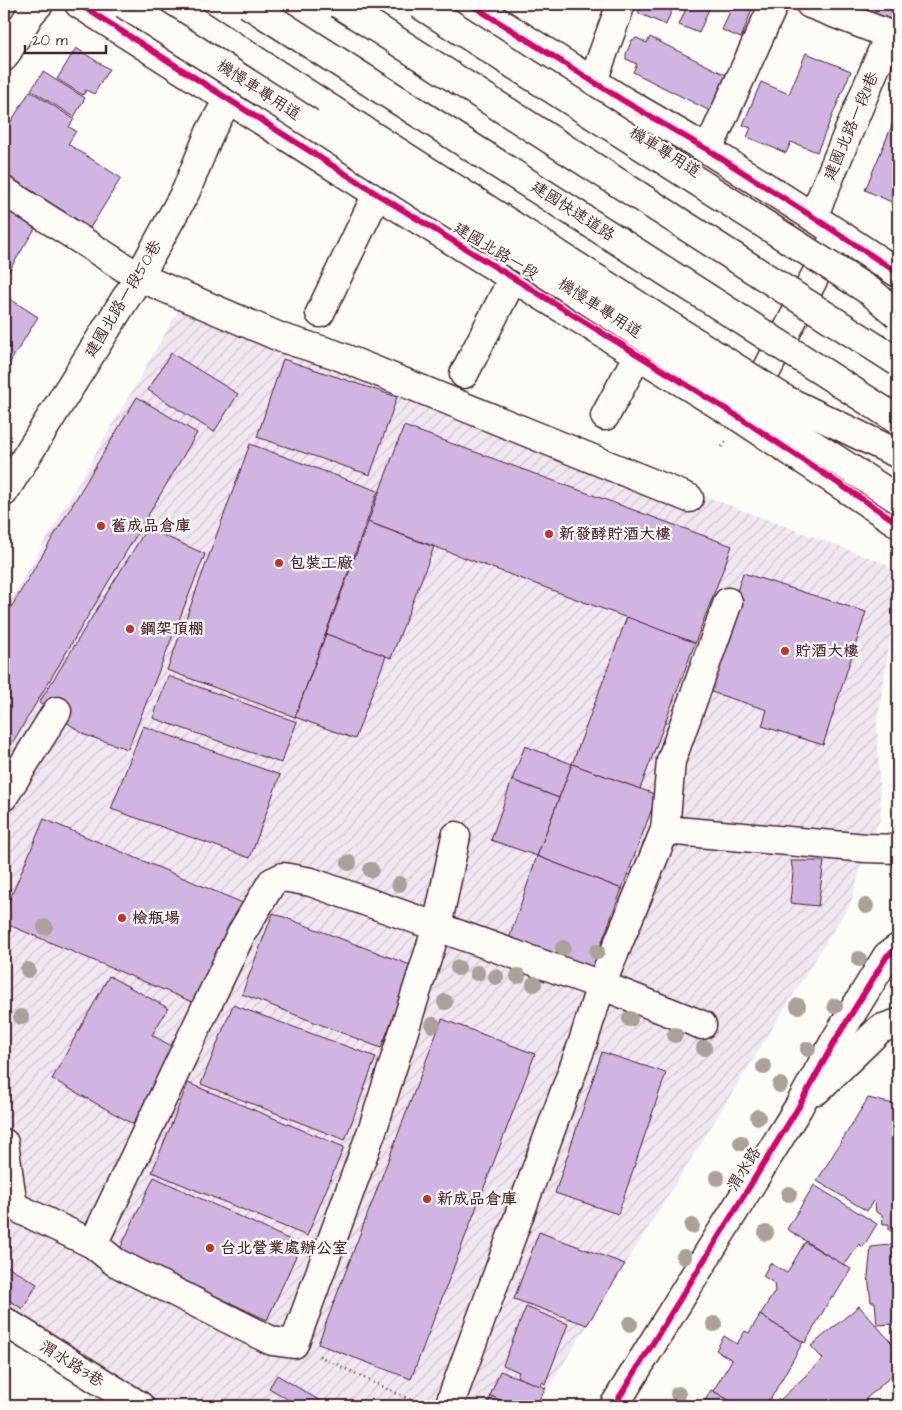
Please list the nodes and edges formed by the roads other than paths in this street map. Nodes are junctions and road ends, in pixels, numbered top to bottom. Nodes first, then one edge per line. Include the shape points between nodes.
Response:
1 (40, 4) edge
2 (79, 4) edge
3 (124, 4) edge
4 (168, 4) edge
5 (248, 4) edge
6 (339, 4) edge
7 (420, 4) edge
8 (430, 4) edge
9 (470, 4) edge
10 (621, 4) edge
11 (774, 4) edge
12 (810, 4) edge
13 (894, 37) edge
14 (4, 57) edge
15 (593, 81) junction
16 (229, 98) junction
17 (708, 150) junction
18 (4, 192) edge
19 (377, 194) junction
20 (813, 216) junction
21 (837, 233) junction
22 (898, 273) edge
23 (139, 277) junction
24 (513, 278) junction
25 (898, 305) edge
26 (320, 313) dead end
27 (898, 314) edge
28 (638, 355) junction
29 (898, 362) edge
30 (464, 374) dead end
31 (605, 416) dead end
32 (742, 419) junction
33 (898, 420) edge
34 (898, 454) edge
35 (4, 492) edge
36 (689, 498) dead end
37 (898, 499) edge
38 (898, 523) edge
39 (728, 602) dead end
40 (57, 710) dead end
41 (4, 796) edge
42 (665, 830) junction
43 (456, 836) dead end
44 (898, 849) edge
45 (437, 927) junction
46 (898, 948) edge
47 (601, 985) junction
48 (898, 1024) edge
49 (702, 1025) dead end
50 (798, 1108) junction
51 (4, 1143) edge
52 (93, 1244) junction
53 (4, 1321) edge
54 (140, 1406) edge
55 (449, 1406) edge
56 (614, 1406) edge

1 - 14 main road via 30,14
2 - 16 main road, 建國北路一段
3 - 37 main road, 機慢車專用道, bridge
4 - 34 main road, bridge via 786,400
5 - 33 main road, 建國快速道路, bridge
6 - 29 main road, bridge
7 - 27 main road, bridge via 871,292
8 - 25 main road, 機車專用道 via 832,256
9 - 15 main road
10 - 15 main road
11 - 17 main road
12 - 13 main road
13 - 20 main road, 建國北路一段11巷
15 - 17 main road
16 - 19 main road, 建國北路一段
16 - 23 main road, 建國北路一段50巷 via 210,132 186,191
17 - 20 main road
18 - 23 main road
19 - 24 main road, 建國北路一段
19 - 26 main road
20 - 21 main road
21 - 22 main road
21 - 32 main road
23 - 35 main road, 建國北路一段50巷
23 - 36 main road via 282,338 334,354
24 - 28 main road, 建國北路一段
24 - 30 main road
28 - 31 main road
28 - 32 main road, 建國北路一段
32 - 38 main road, 建國北路一段
39 - 42 main road via 671,761
40 - 41 main road
42 - 44 main road
42 - 47 main road
43 - 45 main road
45 - 47 main road
45 - 52 main road via 311,882 283,877 272,882 241,934
45 - 52 main road via 374,1125 294,1344 272,1341 115,1262
46 - 50 main road, 渭水路 via 887,956
47 - 49 main road
47 - 55 main road
48 - 50 main road, 渭水路 via 880,1029
50 - 56 main road, 渭水路
51 - 52 main road via 13,1206
53 - 54 main road, 渭水路3巷

